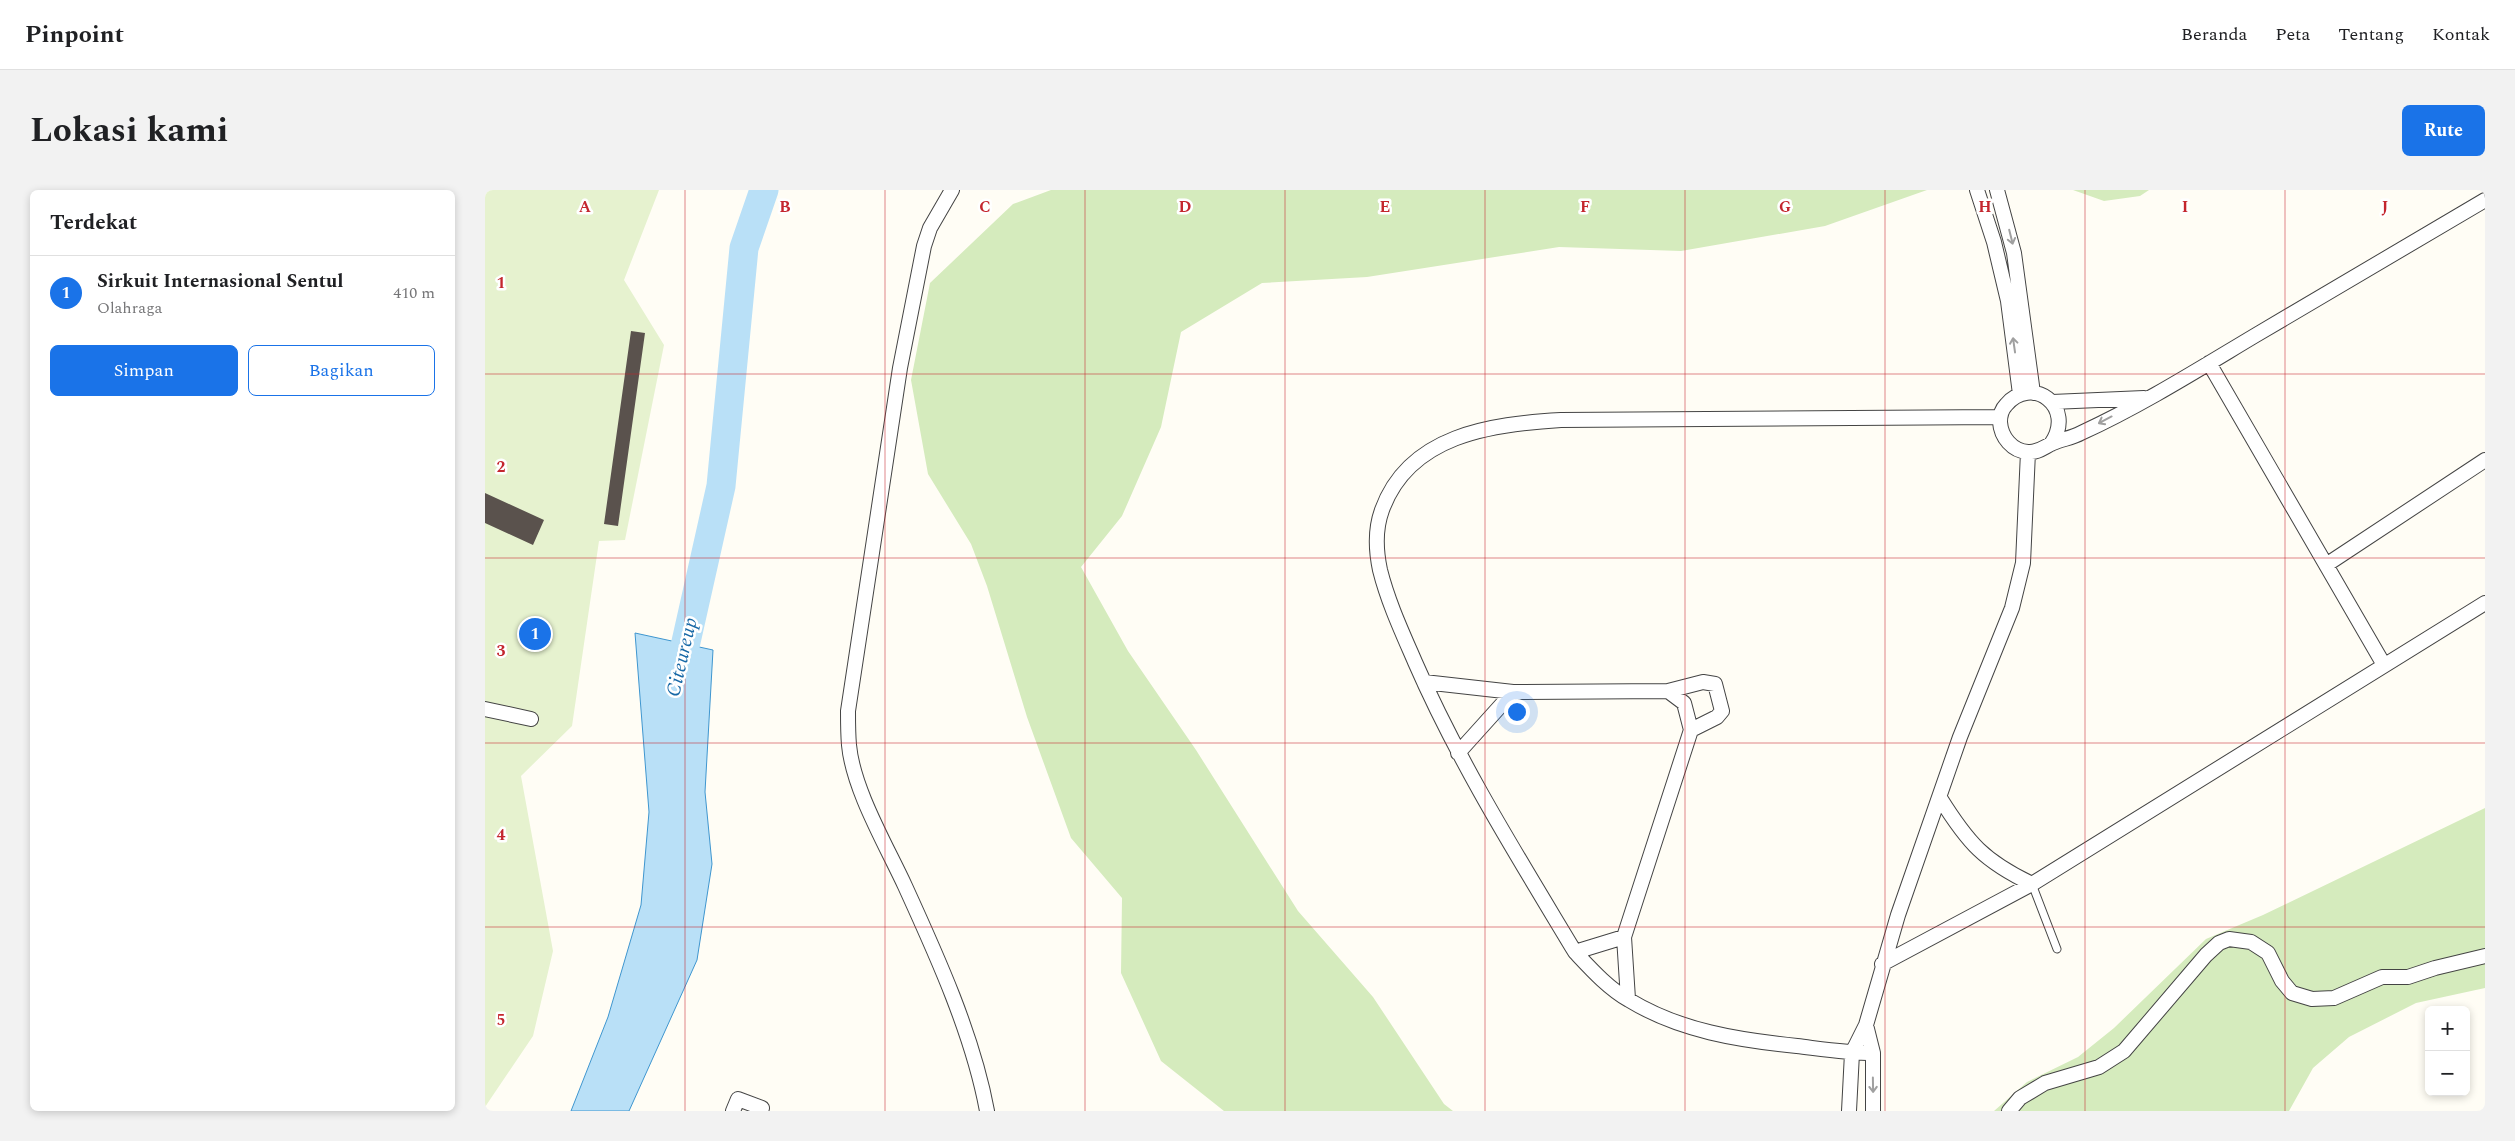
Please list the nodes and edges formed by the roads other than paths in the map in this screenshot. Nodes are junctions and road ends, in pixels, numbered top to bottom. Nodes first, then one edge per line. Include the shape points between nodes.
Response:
1 (952, 190) edge
2 (1977, 190) edge
3 (1997, 190) edge
4 (2485, 200) edge
5 (2209, 363) junction
6 (2027, 393) junction
7 (2148, 398) junction
8 (2052, 402) junction
9 (2000, 417) junction
10 (2051, 444) junction
11 (2028, 452) junction
12 (2485, 460) edge
13 (2326, 565) junction
14 (2485, 603) edge
15 (2384, 665) junction
16 (1424, 682) junction
17 (1668, 691) junction
18 (1513, 692) junction
19 (485, 709) edge
20 (531, 719) dead end
21 (1691, 730) junction
22 (1458, 753) junction
23 (1940, 798) junction
24 (2032, 884) junction
25 (1624, 937) junction
26 (2057, 948) dead end
27 (1575, 952) junction
28 (2485, 956) edge
29 (1882, 964) junction
30 (1628, 1000) junction
31 (1866, 1025) junction
32 (1852, 1053) junction
33 (1873, 1053) junction
34 (733, 1111) edge
35 (761, 1111) edge
36 (987, 1111) edge
37 (1849, 1111) edge
38 (1873, 1111) edge
39 (2009, 1111) edge

1 - 36 street via 930,228 924,246 900,368 848,711 849,746 865,799 924,928 960,1018
6 -> 2 street via 1994,242
3 -> 6 street via 2015,253
4 - 5 street
5 - 7 street
5 - 13 street
6 - 8 street via 2043,396
6 - 9 street via 2011,399
7 - 8 street
7 -> 10 street via 2080,434
8 - 10 street via 2060,423
9 - 11 street via 2006,441 2016,449
9 - 16 street via 1561,420 1491,427 1452,440 1407,468 1393,485 1377,531 1380,570 1391,606
10 - 11 street
11 - 23 street via 2023,562 2012,608 1960,737
12 - 13 street
13 - 15 street
14 - 15 street
15 - 24 street
16 - 18 street
16 - 22 street
17 - 18 street
17 - 21 street via 1684,703
17 - 21 street via 1703,682 1715,684 1722,711 1717,717
18 - 22 street
19 - 20 street
21 - 25 street
22 - 27 street
23 - 24 street via 1975,848 2009,873
23 - 29 street
24 - 26 lane
24 - 29 street
25 - 27 street
25 - 30 street
27 - 30 street
28 - 39 street via 2407,977 2381,978 2334,998 2312,999 2291,993 2268,953 2251,942 2229,939 2206,955 2124,1051 2099,1067 2045,1083 2020,1098
29 - 31 street
30 - 32 street via 1663,1019 1727,1036
31 - 32 street
31 - 33 street
32 - 33 street
32 - 37 street
33 -> 38 street
34 - 35 street via 738,1099 762,1108

